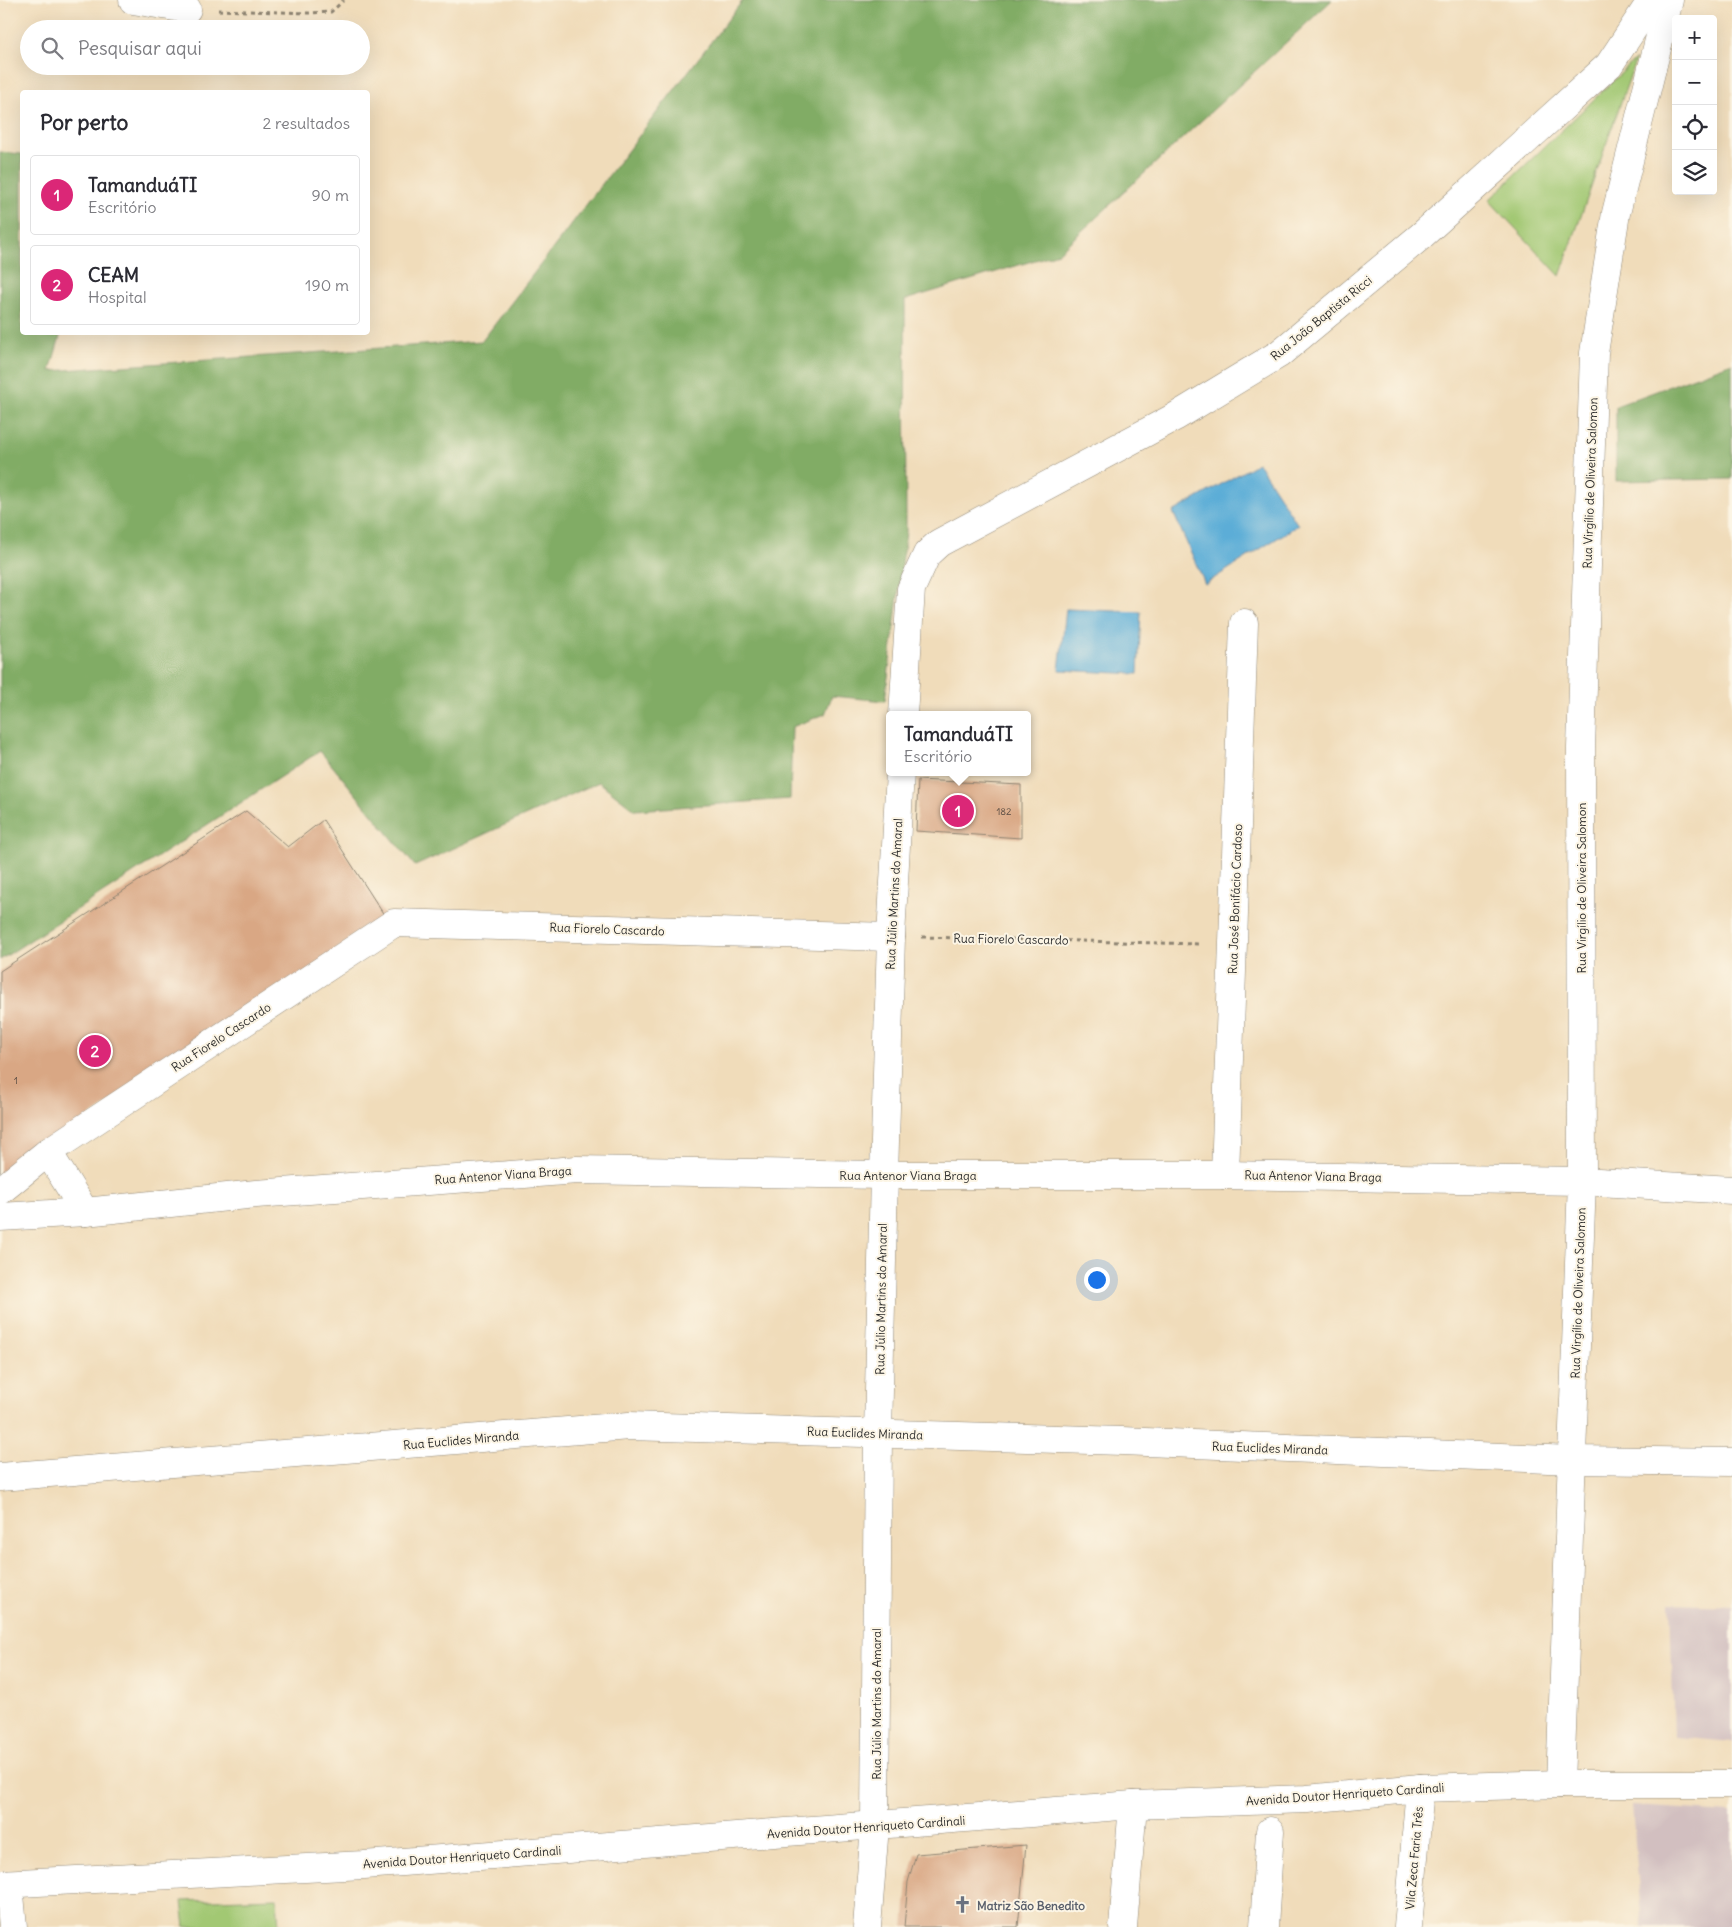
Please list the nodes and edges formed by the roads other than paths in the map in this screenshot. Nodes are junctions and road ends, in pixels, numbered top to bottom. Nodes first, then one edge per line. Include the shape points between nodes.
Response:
1 (133, 0) edge
2 (1652, 0) edge
3 (1669, 0) edge
4 (187, 9) road end
5 (1244, 623) dead end
6 (904, 711) edge
7 (900, 776) edge
8 (891, 937) junction
9 (48, 1152) junction
10 (884, 1175) junction
11 (1225, 1175) junction
12 (1582, 1181) junction
13 (1732, 1190) edge
14 (0, 1191) edge
15 (86, 1212) junction
16 (0, 1217) edge
17 (878, 1434) junction
18 (1572, 1460) junction
19 (1732, 1462) edge
20 (0, 1477) edge
21 (1560, 1784) junction
22 (1732, 1784) edge
23 (1420, 1788) junction
24 (1133, 1805) junction
25 (875, 1826) junction
26 (1270, 1831) dead end
27 (5, 1884) edge
28 (13, 1927) edge
29 (867, 1927) edge
30 (1122, 1927) edge
31 (1264, 1927) edge
32 (1408, 1927) edge

1 - 4 street
2 - 6 street, Rua João Baptista Ricci via 1609,65 1421,236 1279,354 1175,417 939,543 927,554 911,589
3 - 12 street, Rua Virgílio de Oliveira Salomon via 1616,213 1594,353 1581,748
5 - 11 street, Rua José Bonifácio Cardoso
7 - 8 street, Rua Júlio Martins do Amaral
8 - 9 street, Rua Fiorelo Cascardo via 394,923
8 - 10 street, Rua Júlio Martins do Amaral
9 - 14 street, Rua Fiorelo Cascardo
9 - 15 street
10 - 11 street, Rua Antenor Viana Braga
10 - 15 street, Rua Antenor Viana Braga via 576,1170 256,1194
10 - 17 street, Rua Júlio Martins do Amaral
11 - 12 street, Rua Antenor Viana Braga
12 - 13 street, Rua Antenor Viana Braga
12 - 18 street, Rua Virgílio de Oliveira Salomon
15 - 16 street, Rua Antenor Viana Braga
17 - 18 street, Rua Euclides Miranda
17 - 20 street, Rua Euclides Miranda via 629,1426
17 - 25 street, Rua Júlio Martins do Amaral
18 - 19 street, Rua Euclides Miranda
18 - 21 street, Rua Virgílio de Oliveira Salomon
21 - 22 street, Avenida Doutor Henriqueto Cardinali
21 - 23 street, Avenida Doutor Henriqueto Cardinali
23 - 24 street, Avenida Doutor Henriqueto Cardinali via 1306,1799
23 - 32 street, Vila Zeca Faria Três
24 - 25 street, Avenida Doutor Henriqueto Cardinali
24 - 30 street
25 - 27 street, Avenida Doutor Henriqueto Cardinali via 364,1865
25 - 29 street, Rua Júlio Martins do Amaral
26 - 31 street
27 - 28 street

